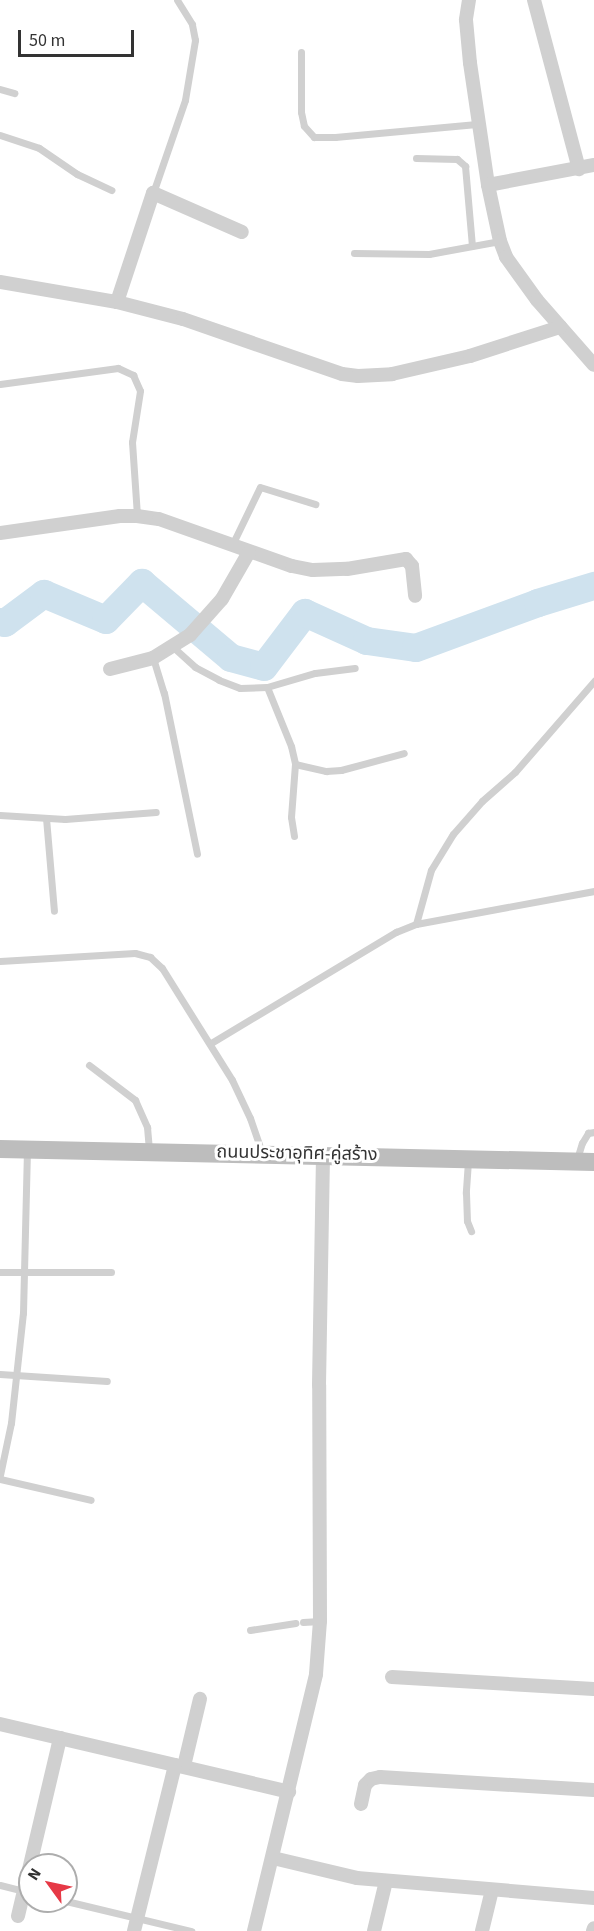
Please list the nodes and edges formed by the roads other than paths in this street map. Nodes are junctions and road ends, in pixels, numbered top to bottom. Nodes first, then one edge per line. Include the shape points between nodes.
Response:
1 (177, 0) edge
2 (469, 0) edge
3 (534, 0) edge
4 (301, 52) dead end
5 (0, 89) edge
6 (14, 93) dead end
7 (479, 124) junction
8 (0, 135) edge
9 (416, 158) dead end
10 (594, 165) edge
11 (579, 169) junction
12 (488, 185) junction
13 (112, 190) dead end
14 (153, 193) junction
15 (242, 232) dead end
16 (500, 241) junction
17 (472, 246) junction
18 (354, 253) dead end
19 (0, 282) edge
20 (117, 302) junction
21 (560, 327) junction
22 (594, 365) edge
23 (0, 384) edge
24 (315, 504) dead end
25 (137, 516) junction
26 (0, 533) edge
27 (232, 545) junction
28 (249, 552) junction
29 (415, 596) dead end
30 (173, 647) junction
31 (153, 658) junction
32 (355, 668) dead end
33 (110, 669) dead end
34 (594, 681) edge
35 (267, 687) junction
36 (404, 753) dead end
37 (295, 764) junction
38 (156, 812) dead end
39 (0, 815) edge
40 (46, 818) junction
41 (294, 836) dead end
42 (197, 854) dead end
43 (594, 891) edge
44 (54, 911) dead end
45 (416, 924) junction
46 (0, 962) edge
47 (211, 1043) junction
48 (89, 1065) dead end
49 (594, 1132) edge
50 (0, 1149) edge
51 (27, 1150) junction
52 (149, 1151) junction
53 (262, 1153) junction
54 (323, 1155) junction
55 (468, 1158) junction
56 (585, 1162) edge
57 (471, 1231) dead end
58 (24, 1271) junction
59 (0, 1272) edge
60 (111, 1272) dead end
61 (0, 1374) edge
62 (17, 1374) junction
63 (107, 1381) dead end
64 (0, 1477) edge
65 (91, 1500) dead end
66 (320, 1621) junction
67 (250, 1630) dead end
68 (392, 1677) dead end
69 (594, 1689) edge
70 (200, 1699) dead end
71 (0, 1724) edge
72 (60, 1738) junction
73 (180, 1766) junction
74 (594, 1791) edge
75 (289, 1792) junction
76 (361, 1804) dead end
77 (35, 1853) edge
78 (273, 1858) junction
79 (386, 1881) junction
80 (0, 1885) edge
81 (18, 1890) edge
82 (492, 1890) junction
83 (594, 1898) edge
84 (78, 1905) edge
85 (19, 1913) edge
86 (18, 1916) dead end
87 (136, 1924) edge
88 (191, 1931) edge
89 (254, 1931) edge
90 (374, 1931) edge
91 (482, 1931) edge

1 - 14 lane via 192,24 193,50 185,100
2 - 7 street via 466,28
3 - 11 street
4 - 7 lane via 301,112 304,126 314,137
5 - 6 lane
7 - 12 street
8 - 13 lane via 39,148 77,174
9 - 17 lane via 457,159 465,165
10 - 11 street
11 - 12 street
12 - 16 street
14 - 15 street
14 - 20 street
16 - 17 lane
16 - 21 street via 506,257
17 - 18 lane via 429,254
19 - 20 street
20 - 21 street via 183,319 342,374 358,376 392,374 470,356
21 - 22 street
23 - 25 lane via 118,368 133,375 140,391 132,442
24 - 27 lane via 260,487
25 - 26 street
25 - 27 street via 159,519
27 - 28 street
28 - 29 street via 313,570 347,569 406,559 412,566
28 - 30 street via 234,581 190,635
30 - 31 street
30 - 35 lane via 185,660 219,680 240,688
31 - 33 street
31 - 42 lane via 164,693
32 - 35 lane via 315,673
34 - 45 lane via 520,767 453,834 432,870
35 - 37 lane
36 - 37 lane via 341,770
37 - 41 lane via 291,817
38 - 40 lane
39 - 40 lane
40 - 44 lane
43 - 45 lane
45 - 47 lane via 396,932
46 - 47 lane via 135,953 150,957 162,968
47 - 53 lane via 250,1118
48 - 52 lane via 135,1100 147,1127
49 - 56 lane via 588,1133 582,1143
50 - 51 main road, ถนนประชาอุทิศ-คู่สร้าง
51 - 52 main road, ถนนประชาอุทิศ-คู่สร้าง
51 - 58 lane
52 - 53 main road, ถนนประชาอุทิศ-คู่สร้าง
53 - 54 main road, ถนนประชาอุทิศ-คู่สร้าง
54 - 55 main road, ถนนประชาอุทิศ-คู่สร้าง
54 - 66 street
55 - 56 main road, ถนนประชาอุทิศ-คู่สร้าง
55 - 57 lane via 467,1221
58 - 59 lane
58 - 60 lane
58 - 62 lane
61 - 62 lane
62 - 63 lane
62 - 64 lane
64 - 65 lane
66 - 67 lane
66 - 75 street via 316,1674
68 - 69 street
70 - 73 street
71 - 72 street
72 - 73 street
72 - 77 street
73 - 75 street
73 - 87 street
74 - 76 street via 380,1777 365,1785
75 - 78 street
78 - 79 street
78 - 89 street
79 - 82 street
79 - 90 street
80 - 81 lane
82 - 83 street
82 - 91 street
84 - 87 lane
85 - 86 street
87 - 88 lane

